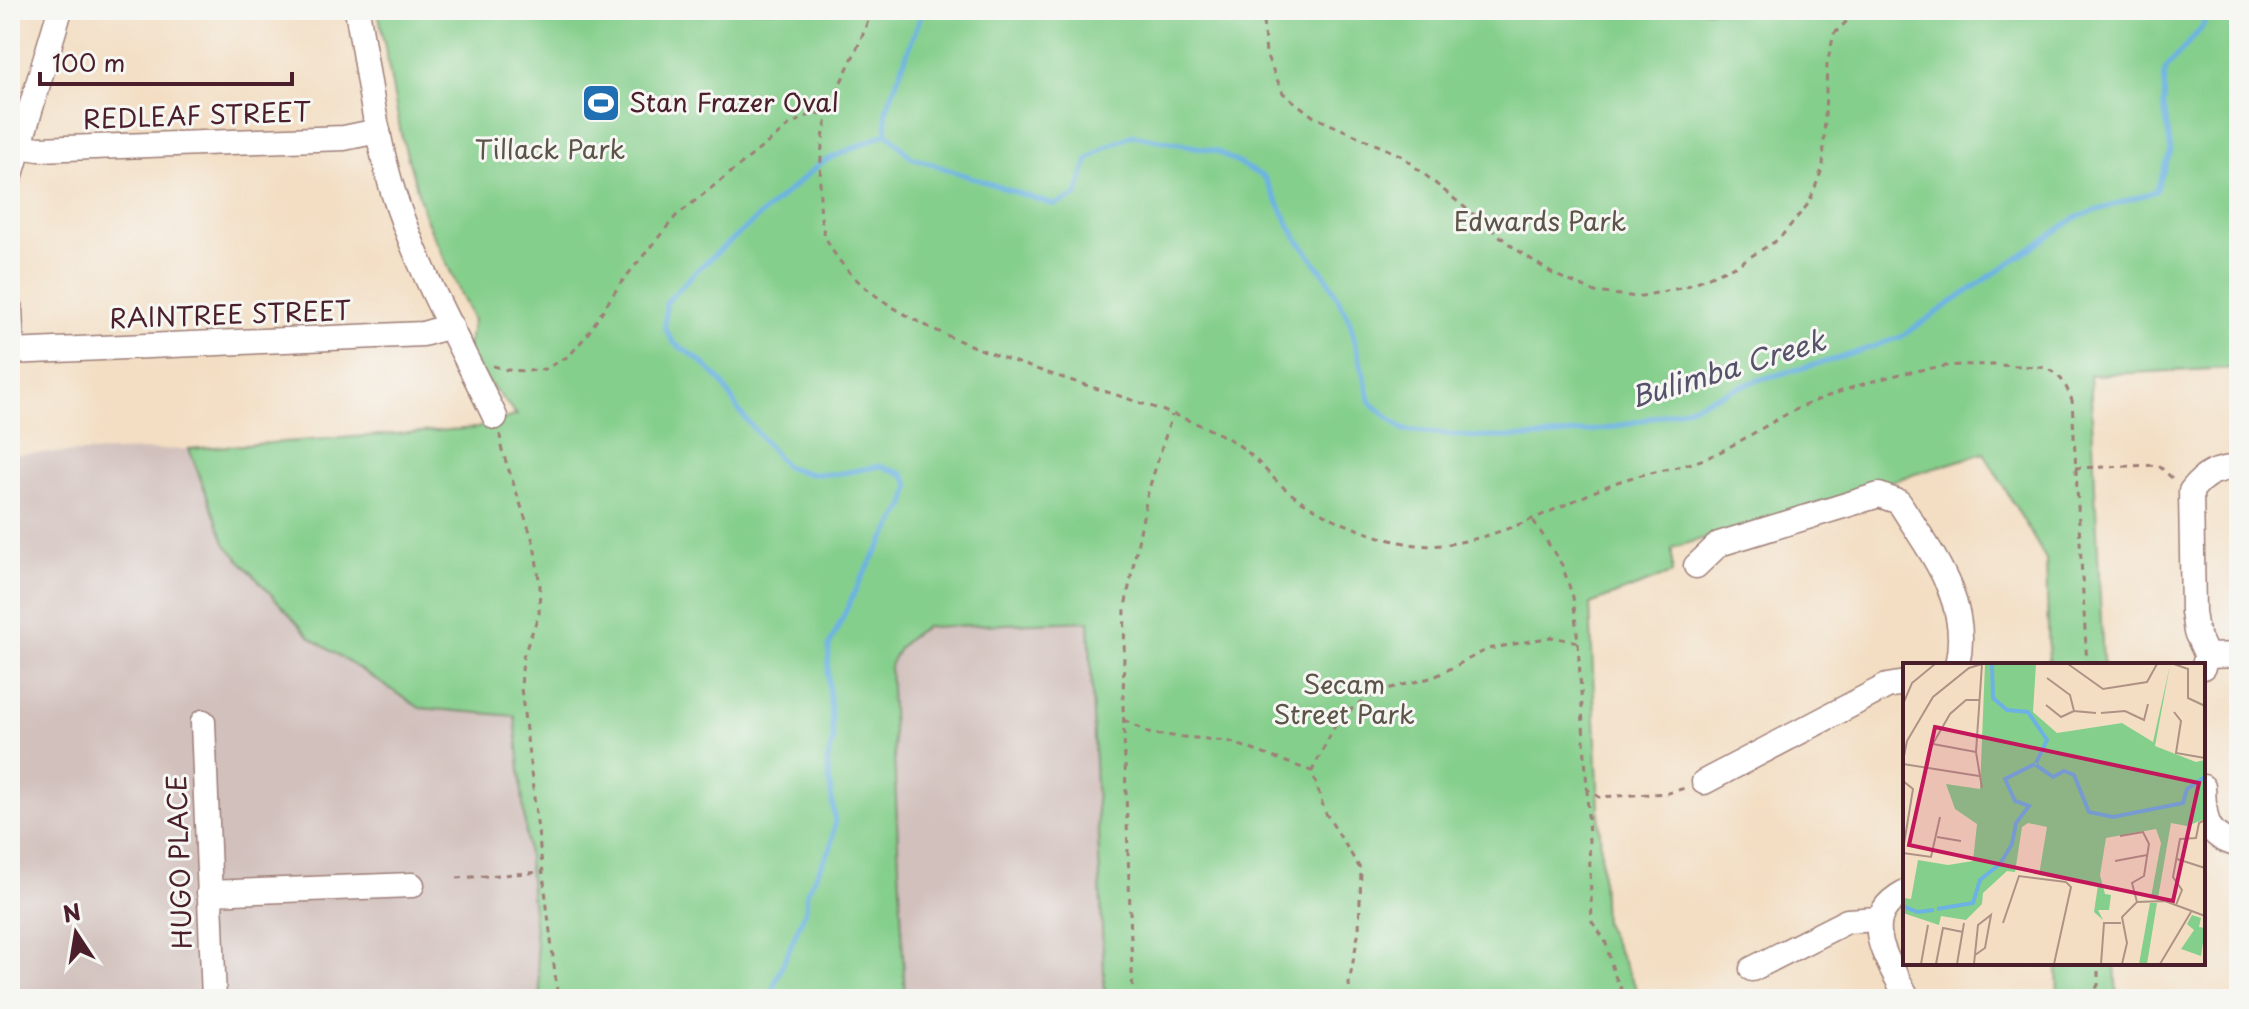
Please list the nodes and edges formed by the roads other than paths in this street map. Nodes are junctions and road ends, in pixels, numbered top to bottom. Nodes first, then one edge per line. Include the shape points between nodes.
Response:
1 (60, 10) edge
2 (357, 10) edge
3 (378, 131) junction
4 (18, 146) junction
5 (10, 178) edge
6 (10, 308) edge
7 (451, 326) junction
8 (11, 352) edge
9 (495, 417) road end
10 (2239, 467) edge
11 (1696, 566) dead end
12 (2239, 655) edge
13 (2205, 662) edge
14 (1958, 663) edge
15 (1903, 683) edge
16 (203, 722) dead end
17 (1704, 782) road end
18 (2205, 816) edge
19 (2239, 845) edge
20 (412, 885) dead end
21 (209, 893) junction
22 (1903, 893) edge
23 (1878, 919) junction
24 (1752, 969) dead end
25 (214, 999) edge
26 (1908, 999) edge

1 - 4 street
2 - 3 street
3 - 4 street, REDLEAF STREET via 344,138
3 - 7 street via 412,244
4 - 5 street
6 - 8 street
7 - 8 street, RAINTREE STREET via 423,334
7 - 9 street
10 - 13 street via 2203,476 2191,491 2193,612
11 - 14 street via 1719,544 1879,495 1899,502 1958,606
12 - 13 street
15 - 17 street via 1887,686
16 - 21 street, HUGO PLACE
18 - 19 street via 2213,833
20 - 21 street
21 - 25 street, HUGO PLACE
22 - 23 street via 1891,899
23 - 24 street via 1847,921
23 - 26 street via 1877,935

